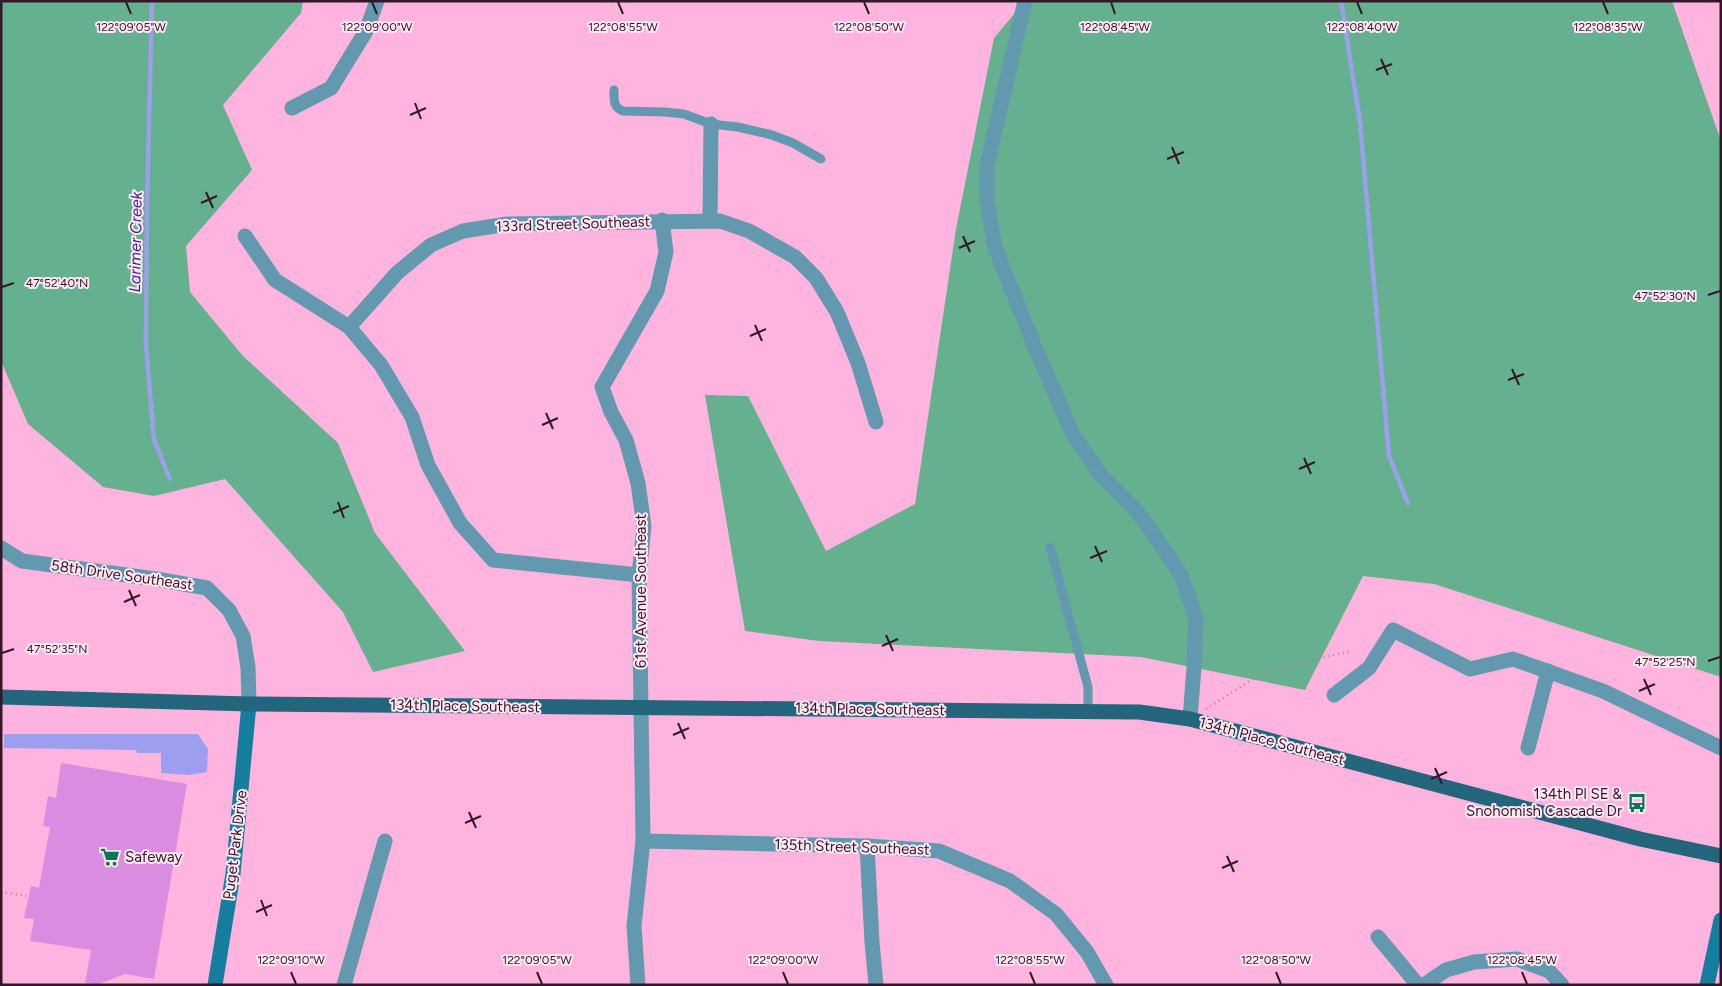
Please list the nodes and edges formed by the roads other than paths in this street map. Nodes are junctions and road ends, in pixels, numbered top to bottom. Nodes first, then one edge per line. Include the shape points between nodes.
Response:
1 (377, 1) edge
2 (1025, 1) edge
3 (614, 90) dead end
4 (292, 108) dead end
5 (712, 124) junction
6 (821, 159) dead end
7 (662, 220) junction
8 (710, 221) junction
9 (245, 236) dead end
10 (349, 327) junction
11 (876, 422) dead end
12 (1050, 547) dead end
13 (1, 548) edge
14 (639, 575) junction
15 (1548, 671) junction
16 (1334, 695) dead end
17 (1, 697) edge
18 (249, 704) junction
19 (641, 707) junction
20 (1088, 711) junction
21 (1190, 719) junction
22 (1528, 748) dead end
23 (1721, 748) edge
24 (385, 840) dead end
25 (642, 841) junction
26 (867, 846) junction
27 (1721, 856) edge
28 (1721, 920) edge
29 (1378, 937) dead end
30 (214, 985) edge
31 (344, 985) edge
32 (638, 985) edge
33 (876, 985) edge
34 (1106, 985) edge
35 (1418, 985) edge
36 (1424, 985) edge
37 (1562, 985) edge
38 (1707, 985) edge

1 - 4 street via 366,31 332,88
2 - 21 street via 987,164 987,201 995,248 1073,435 1101,475 1136,510 1181,575 1196,618
3 - 5 lane via 614,104 623,112 684,114
5 - 6 lane via 772,135 793,142
5 - 8 street
7 - 8 street, 133rd Street Southeast
7 - 10 street, 133rd Street Southeast via 507,224 463,231 431,245 397,273
7 - 14 street, 61st Avenue Southeast via 666,252 657,291 602,388 610,412 626,440 638,483 644,526
8 - 11 street, 133rd Street Southeast via 749,230 795,257 816,278 836,312 858,362
9 - 10 street via 276,280
10 - 14 street via 381,365 412,416 428,465 460,523 492,560
12 - 20 lane via 1088,687
13 - 18 street, 58th Drive Southeast via 22,561 207,588 228,610 243,636
14 - 19 street, 61st Avenue Southeast
15 - 16 street via 1513,659 1470,669 1393,630 1369,668
15 - 22 street
15 - 23 street via 1604,691
17 - 18 main road, 134th Place Southeast
18 - 19 main road, 134th Place Southeast
18 - 30 street, Puget Park Drive via 233,874
19 - 20 main road, 134th Place Southeast
19 - 25 street, 61st Avenue Southeast
20 - 21 main road, 134th Place Southeast via 1139,712
21 - 27 main road, 134th Place Southeast via 1640,839
24 - 31 street
25 - 26 street, 135th Street Southeast
25 - 32 street, 61st Avenue Southeast via 634,926
26 - 33 street
26 - 34 street, 135th Street Southeast via 938,851 1010,882 1056,914 1087,952
28 - 38 street
29 - 35 street
36 - 37 street via 1446,970 1474,962 1517,959 1549,971

